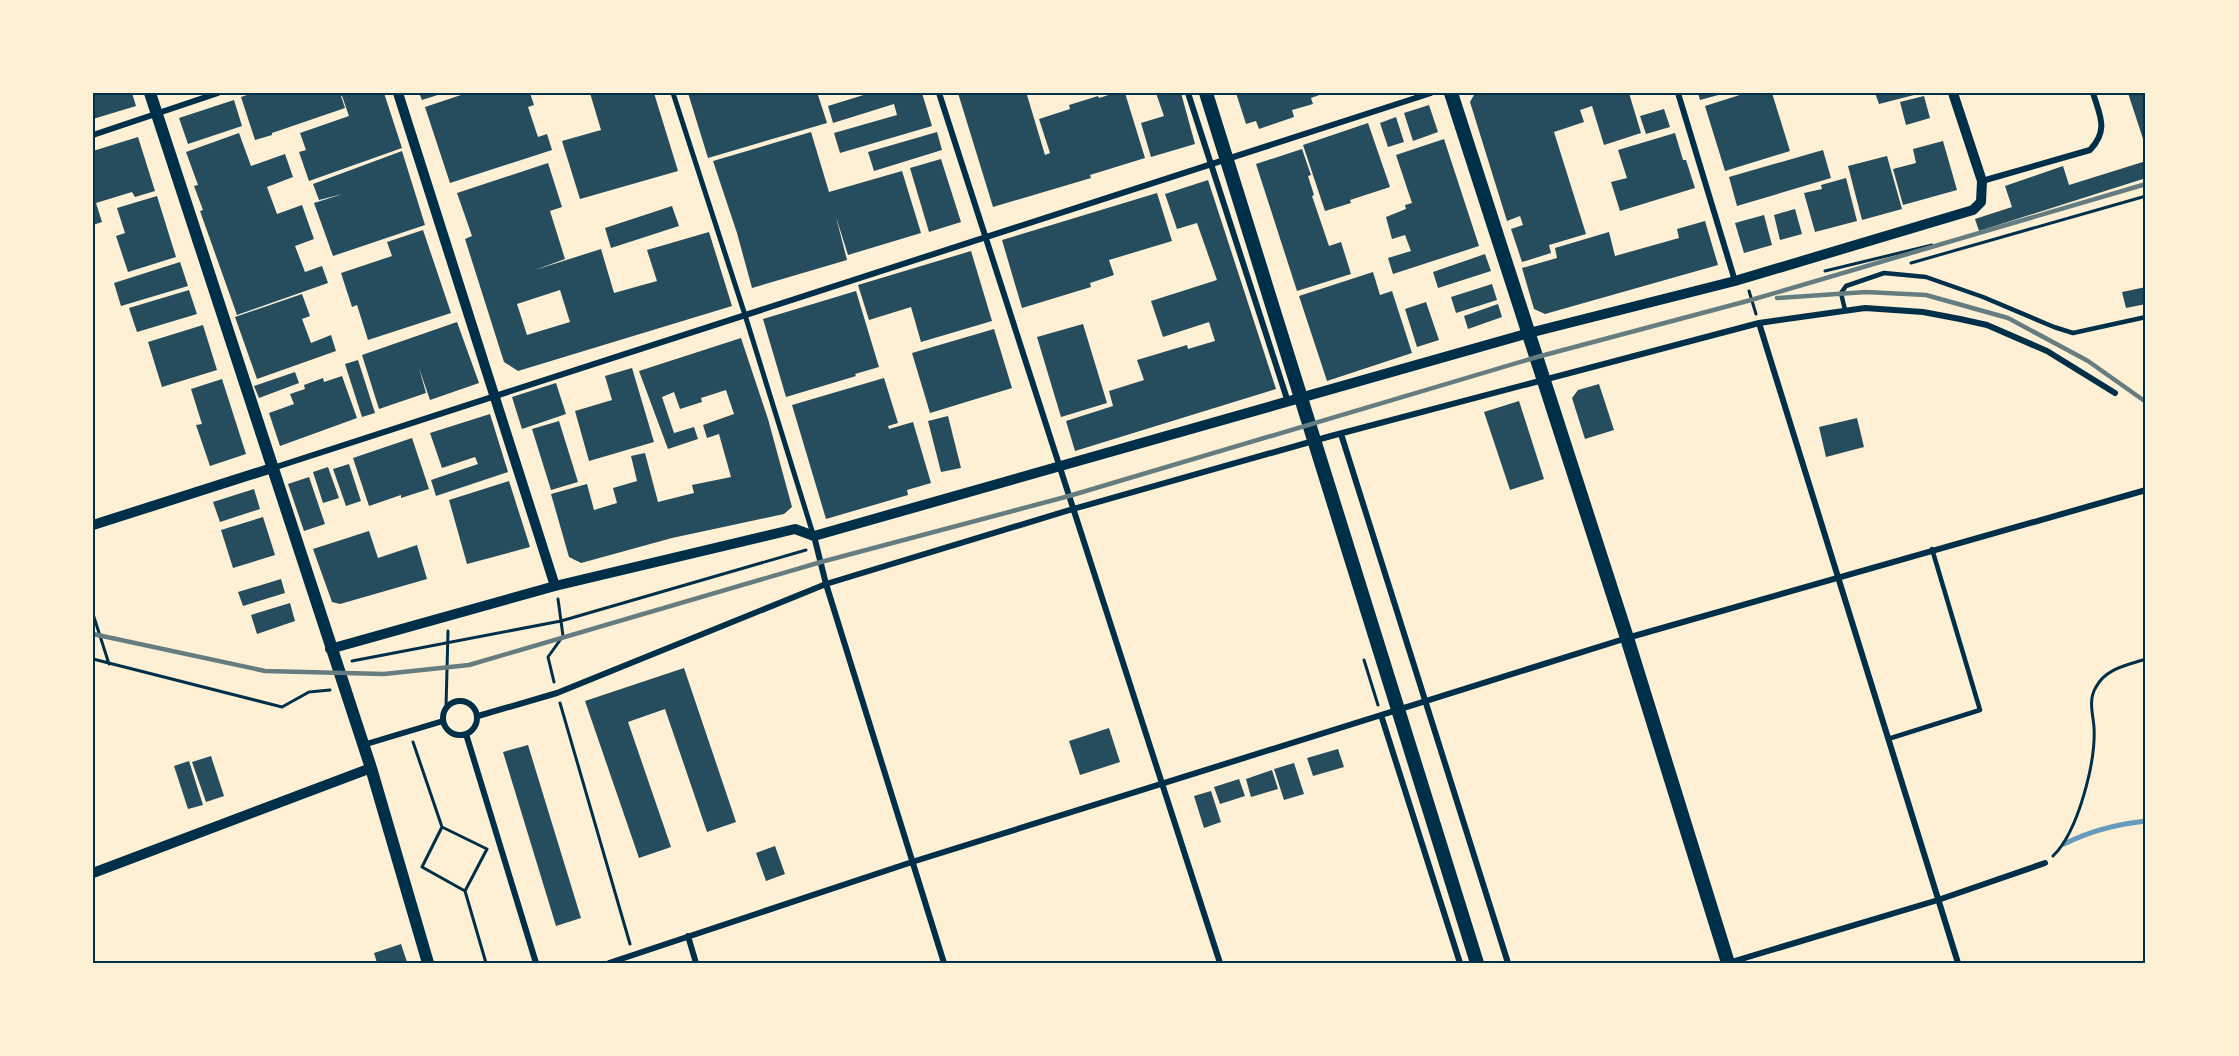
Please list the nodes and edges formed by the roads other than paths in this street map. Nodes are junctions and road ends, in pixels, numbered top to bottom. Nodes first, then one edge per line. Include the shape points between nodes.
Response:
1 (150, 93) edge
2 (218, 93) edge
3 (398, 93) edge
4 (673, 93) edge
5 (939, 93) edge
6 (1188, 93) edge
7 (1206, 93) edge
8 (1431, 93) edge
9 (1451, 93) edge
10 (1678, 93) edge
11 (1953, 93) edge
12 (2093, 93) edge
13 (157, 114) junction
14 (93, 135) edge
15 (1211, 164) junction
16 (1982, 180) junction
17 (985, 238) junction
18 (1735, 281) junction
19 (1845, 310) junction
20 (745, 315) junction
21 (2146, 317) edge
22 (1759, 323) junction
23 (1529, 333) junction
24 (1544, 379) junction
25 (2115, 393) dead end
26 (495, 396) junction
27 (1288, 402) junction
28 (1341, 434) junction
29 (1060, 467) junction
30 (272, 468) junction
31 (2146, 490) edge
32 (1073, 509) junction
33 (93, 525) edge
34 (815, 541) junction
35 (1932, 549) junction
36 (1838, 577) junction
37 (826, 584) junction
38 (555, 586) junction
39 (1627, 638) junction
40 (330, 649) junction
41 (1425, 701) junction
42 (1381, 715) junction
43 (478, 716) junction
44 (443, 721) junction
45 (466, 734) junction
46 (1888, 739) junction
47 (363, 745) junction
48 (371, 768) junction
49 (1163, 783) junction
50 (912, 862) junction
51 (2045, 863) road end
52 (93, 873) edge
53 (1938, 900) junction
54 (688, 936) junction
55 (428, 963) edge
56 (536, 963) edge
57 (609, 963) edge
58 (696, 963) edge
59 (944, 963) edge
60 (1220, 963) edge
61 (1460, 963) edge
62 (1477, 963) edge
63 (1508, 963) edge
64 (1727, 963) edge
65 (1958, 963) edge

1 - 13 main road
2 - 13 street
3 - 26 street
4 - 20 street
5 - 17 street
6 - 15 street
7 - 62 main road
8 - 15 street
9 - 23 main road
10 - 18 street
11 - 16 street
12 - 16 street via 2103,125 2090,150
13 - 14 street
13 - 30 main road
15 - 17 street
15 - 27 street
16 - 18 street via 1981,202 1973,210
17 - 20 street
17 - 29 street
18 - 23 street
19 - 21 lane via 1841,293 1846,286 1884,273 1926,277 2073,333
19 - 22 street
19 - 25 street via 1923,312 1987,325 2072,364
20 - 26 street
20 - 34 street
22 - 24 street
22 - 36 street
23 - 24 main road
23 - 27 street
24 - 28 street
24 - 39 main road
26 - 30 street
26 - 38 street
27 - 29 street
28 - 32 street
28 - 41 street
29 - 32 street
29 - 34 street
30 - 33 street
30 - 40 main road
31 - 35 street
32 - 37 street
32 - 49 street
34 - 37 street
34 - 38 street via 795,529
35 - 36 street
35 - 46 lane via 1980,710
36 - 39 street
36 - 46 street
37 - 43 street via 557,693
37 - 50 street
38 - 40 street
39 - 41 street
39 - 64 main road
40 - 47 main road
41 - 42 street
41 - 63 street
42 - 49 street
42 - 61 street
43 - 44 street via 471,704 458,700 446,707
43 - 45 street via 475,727
44 - 45 street via 449,731
44 - 47 street
45 - 56 street
46 - 53 street
47 - 48 main road
48 - 52 street
48 - 55 main road
49 - 50 street
49 - 60 street
50 - 54 street
50 - 59 street
51 - 53 street
53 - 64 street
53 - 65 street
54 - 57 street
54 - 58 street

